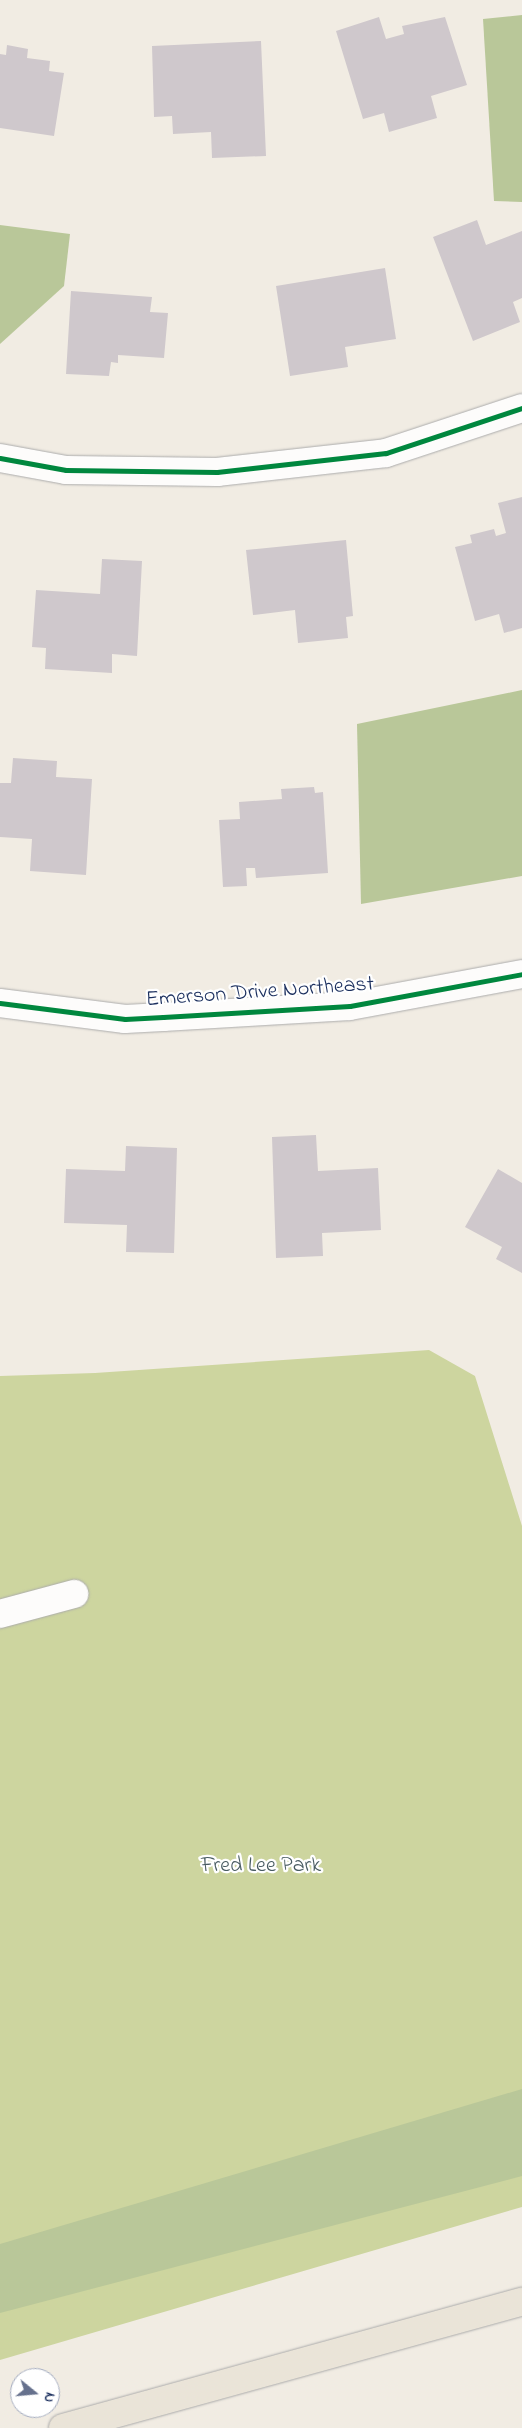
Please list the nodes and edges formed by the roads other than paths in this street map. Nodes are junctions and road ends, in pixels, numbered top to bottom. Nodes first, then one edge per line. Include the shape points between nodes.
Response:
1 (522, 408) edge
2 (0, 458) edge
3 (522, 974) edge
4 (0, 1002) edge
5 (74, 1594) dead end
6 (0, 1614) edge
7 (522, 2302) edge
8 (63, 2428) edge

1 - 2 street via 386,453 217,472 66,470
3 - 4 street, Emerson Drive Northeast via 350,1006 124,1019
5 - 6 street
7 - 8 highway

